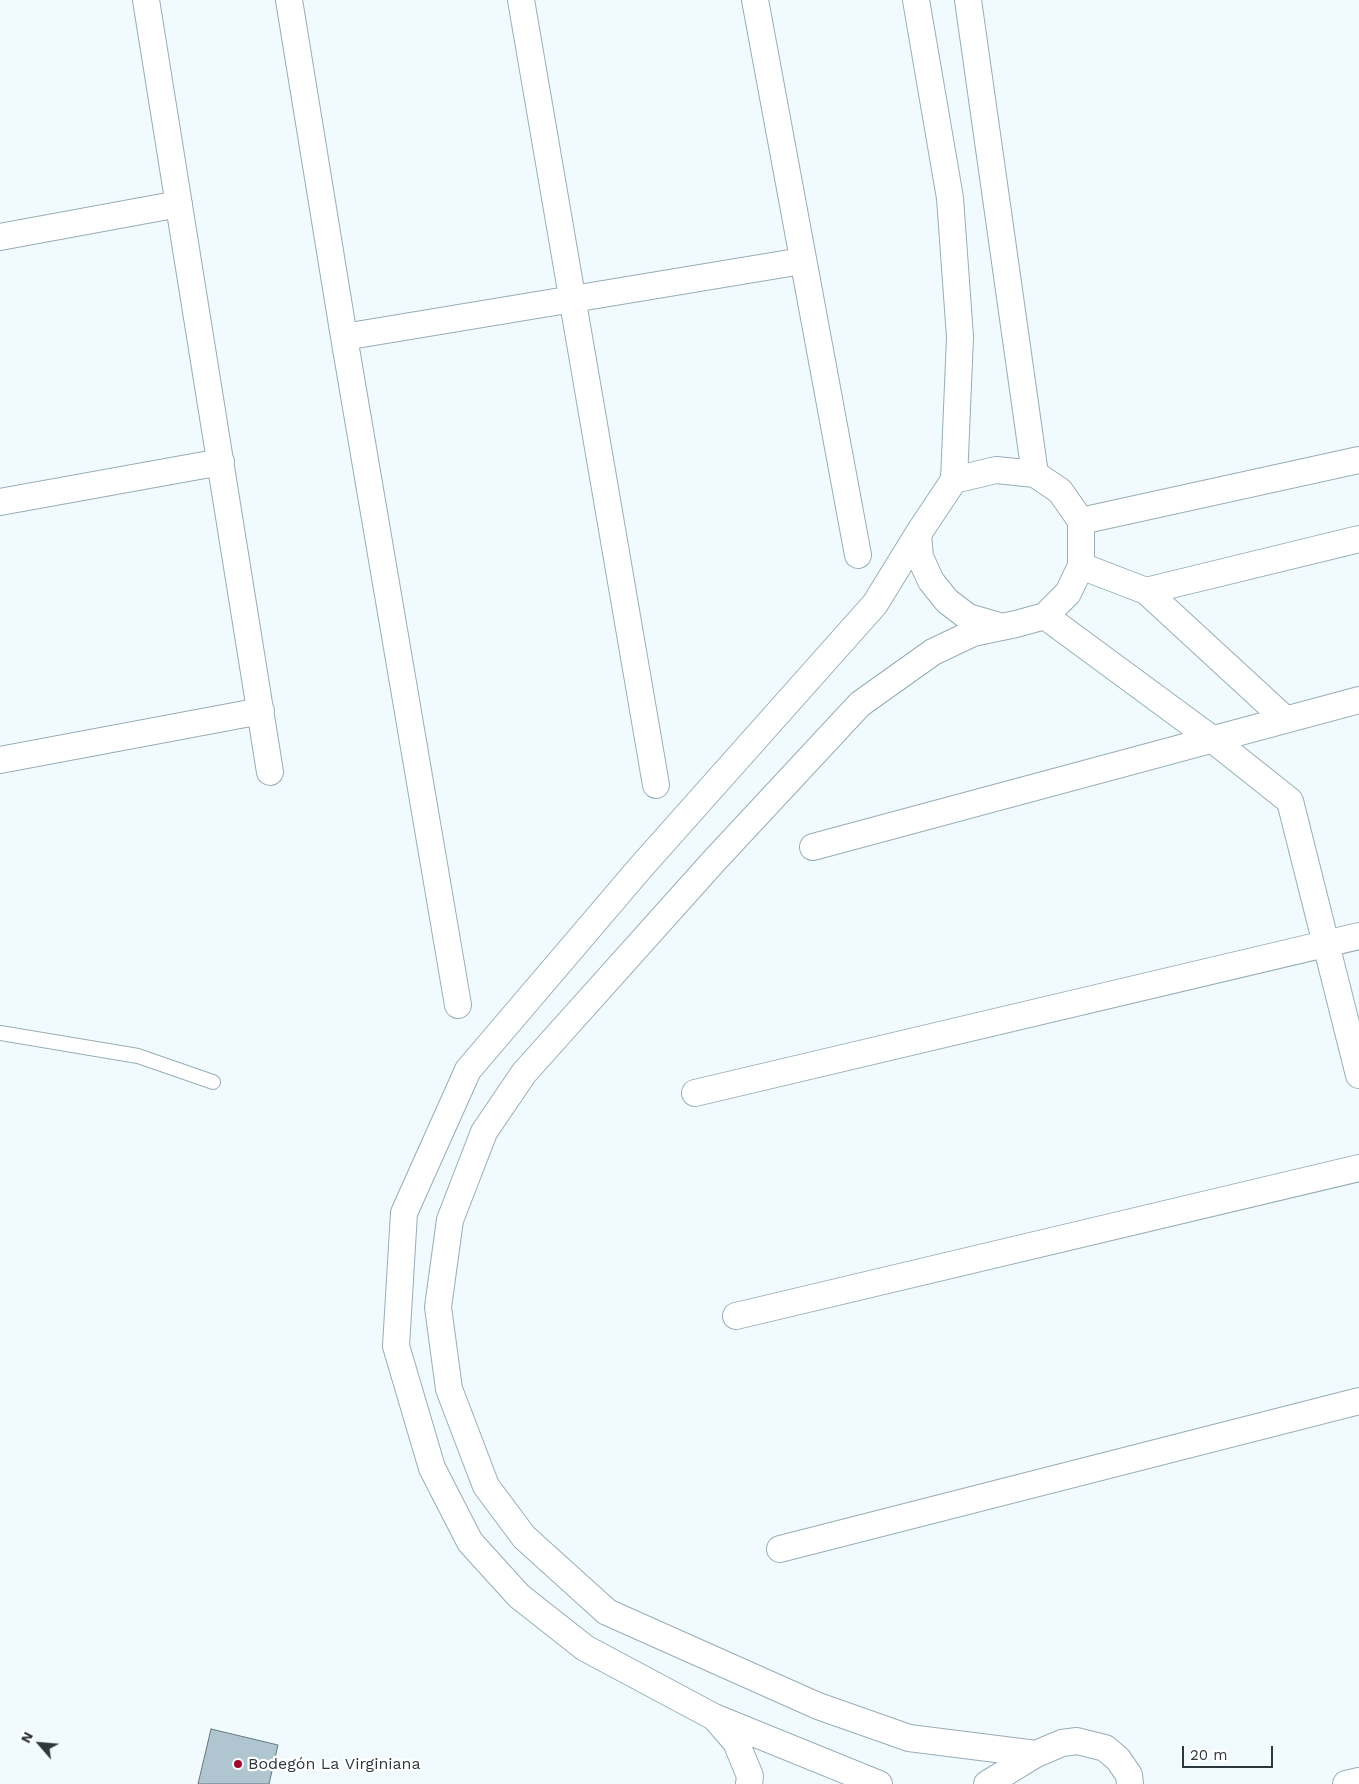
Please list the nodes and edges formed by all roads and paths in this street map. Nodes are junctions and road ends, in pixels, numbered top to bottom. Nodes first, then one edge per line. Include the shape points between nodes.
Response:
1 (146, 0) edge
2 (290, 0) edge
3 (521, 0) edge
4 (755, 0) edge
5 (916, 0) edge
6 (968, 0) edge
7 (179, 204) junction
8 (0, 237) edge
9 (802, 261) junction
10 (572, 300) junction
11 (344, 337) junction
12 (1359, 460) edge
13 (220, 462) junction
14 (1035, 474) junction
15 (954, 480) junction
16 (0, 502) edge
17 (1081, 521) junction
18 (918, 534) junction
19 (1359, 539) edge
20 (858, 555) dead end
21 (1082, 566) junction
22 (1146, 590) junction
23 (1045, 616) junction
24 (1002, 627) junction
25 (1359, 700) edge
26 (261, 711) junction
27 (1285, 719) junction
28 (1212, 740) junction
29 (0, 760) edge
30 (270, 772) dead end
31 (656, 785) dead end
32 (813, 847) dead end
33 (1359, 936) edge
34 (1326, 944) junction
35 (458, 1005) dead end
36 (0, 1033) edge
37 (1359, 1075) edge
38 (213, 1082) dead end
39 (695, 1093) dead end
40 (1359, 1168) edge
41 (736, 1316) dead end
42 (1359, 1401) edge
43 (780, 1549) dead end
44 (714, 1717) junction
45 (1036, 1754) junction
46 (1359, 1781) edge
47 (749, 1784) edge
48 (880, 1784) edge
49 (987, 1784) edge
50 (1024, 1784) edge
51 (1130, 1784) edge
52 (1346, 1784) edge

1 - 7 street
2 - 11 street
3 - 10 street
4 - 9 street
5 - 15 street via 950,198 960,337
6 - 14 street
7 - 8 street
7 - 13 street
9 - 10 street
9 - 20 street
10 - 11 street
10 - 31 street
11 - 35 street
12 - 17 street
13 - 16 street
13 - 26 street
14 - 15 street via 996,470
14 - 17 street via 1060,491
15 - 18 street
17 - 21 street
18 - 24 street via 920,557 931,581 947,601 968,617
18 - 44 street via 875,604 468,1070 404,1213 396,1346 432,1468 470,1542 519,1596 585,1648
19 - 22 street
21 - 22 street
21 - 23 street via 1068,593
22 - 27 street
23 - 24 street
23 - 28 street
24 - 45 street via 973,633 933,652 860,704 524,1073 484,1132 450,1220 438,1307 449,1389 486,1486 524,1537 607,1612 818,1706 909,1738
25 - 27 street
26 - 29 street
26 - 30 street
27 - 28 street
28 - 32 street
28 - 34 street via 1290,802
33 - 34 street
34 - 37 street
34 - 39 street
36 - 38 lane via 138,1056
40 - 41 street
42 - 43 street
44 - 47 street via 736,1742 750,1776
44 - 48 street
45 - 49 street
45 - 50 street
45 - 51 street via 1062,1743 1077,1741 1105,1748 1124,1767
46 - 52 street

